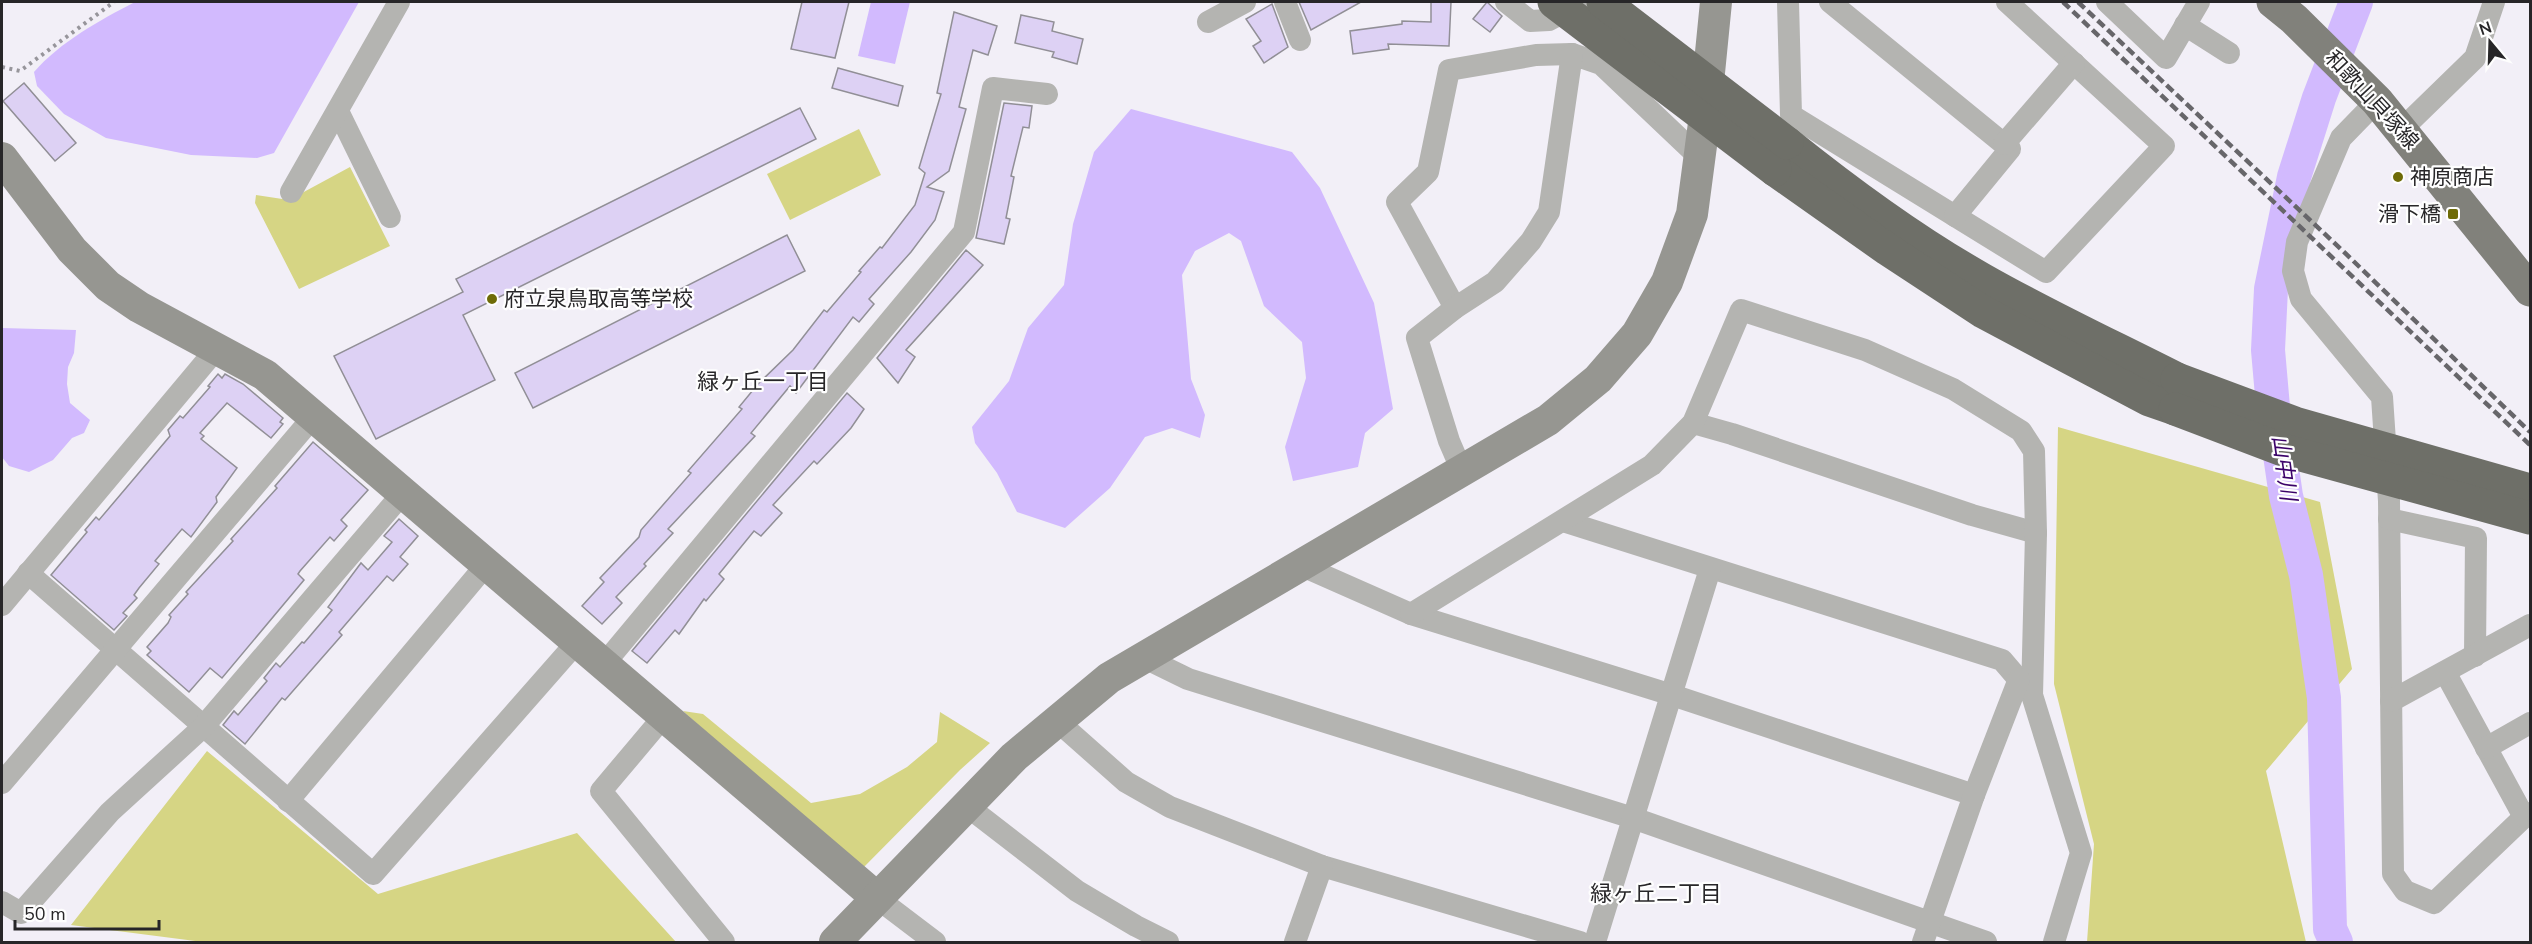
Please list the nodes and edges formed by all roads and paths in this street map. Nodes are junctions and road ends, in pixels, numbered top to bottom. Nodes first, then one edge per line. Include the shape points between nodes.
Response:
1 (114, 2) edge
2 (399, 2) edge
3 (1245, 2) edge
4 (1285, 2) edge
5 (1506, 2) edge
6 (1554, 2) edge
7 (1583, 2) edge
8 (1603, 2) edge
9 (1716, 2) edge
10 (1788, 2) edge
11 (1830, 2) edge
12 (2007, 2) edge
13 (2107, 2) edge
14 (2199, 2) edge
15 (2494, 2) edge
16 (2284, 10) edge
17 (1208, 22) dead end
18 (2185, 25) junction
19 (1300, 40) dead end
20 (2229, 52) dead end
21 (1572, 54) junction
22 (2074, 63) junction
23 (2, 67) edge
24 (1047, 94) dead end
25 (2372, 96) junction
26 (338, 111) junction
27 (2401, 130) junction
28 (2004, 144) junction
29 (1781, 156) junction
30 (1699, 157) junction
31 (2, 158) edge
32 (291, 192) dead end
33 (1955, 216) junction
34 (390, 217) dead end
35 (2530, 290) edge
36 (1455, 308) junction
37 (218, 347) junction
38 (2176, 394) junction
39 (314, 417) junction
40 (1693, 423) junction
41 (1462, 471) junction
42 (2530, 490) edge
43 (403, 493) junction
44 (2530, 518) edge
45 (2389, 519) junction
46 (1563, 521) junction
47 (2036, 534) junction
48 (486, 565) junction
49 (1300, 565) junction
50 (1710, 569) junction
51 (28, 573) junction
52 (2, 604) edge
53 (1411, 614) junction
54 (2530, 625) edge
55 (577, 642) junction
56 (116, 651) junction
57 (2475, 656) junction
58 (1143, 657) junction
59 (604, 664) junction
60 (2445, 672) junction
61 (2026, 687) junction
62 (1672, 694) junction
63 (2391, 701) junction
64 (665, 715) junction
65 (1056, 720) junction
66 (2530, 723) edge
67 (203, 727) junction
68 (2486, 748) junction
69 (2, 783) edge
70 (1974, 795) junction
71 (288, 801) junction
72 (967, 806) junction
73 (2527, 815) edge
74 (1633, 818) junction
75 (1322, 866) junction
76 (877, 898) junction
77 (2, 902) edge
78 (1927, 933) edge
79 (724, 942) edge
80 (835, 942) edge
81 (935, 942) edge
82 (1168, 942) edge
83 (1295, 942) edge
84 (1580, 942) edge
85 (1595, 942) edge
86 (1986, 942) edge
87 (2054, 942) edge

1 - 23 path via 20,71
2 - 26 street
3 - 17 street
4 - 19 street
5 - 7 street via 1530,21 1549,20
6 - 29 highway, bridge
8 - 29 highway, bridge
9 - 30 street
10 - 33 street via 1791,115
11 - 28 street
12 - 22 street
13 - 18 street via 2166,58
14 - 18 street
15 - 27 street via 2475,58
16 - 25 main road, 和歌山貝塚線
18 - 20 street
21 - 30 street via 1601,64
21 - 36 street via 1549,212 1531,241 1495,282
21 - 36 street via 1536,55 1449,70 1428,172 1397,202
22 - 28 street
22 - 33 street via 2163,146 2046,272
24 - 59 street via 993,88 964,232
25 - 27 main road, 和歌山貝塚線
25 - 45 street via 2341,138 2297,242 2293,271 2301,299 2382,397
26 - 32 street
26 - 34 street
27 - 35 main road, 和歌山貝塚線
28 - 33 street via 2010,149
29 - 38 highway via 1887,249 1983,312 2150,400
30 - 41 street via 1692,214 1667,282 1637,334 1598,379 1548,420
31 - 37 street via 72,250 108,286 139,307
36 - 41 street via 1417,338
37 - 39 street via 266,375
37 - 51 street
38 - 42 highway, bridge via 2295,423
38 - 44 highway, bridge via 2283,450
39 - 43 street
39 - 56 street
40 - 46 street via 1652,465
40 - 47 street
40 - 47 street via 1742,310 1865,350 1953,389 2021,431 2034,451
41 - 49 street
43 - 48 street
43 - 67 street
45 - 57 street via 2476,538
45 - 63 street
46 - 50 street
46 - 53 street
47 - 61 street
48 - 55 street
48 - 71 street
49 - 53 street
49 - 58 street
50 - 61 street via 2002,660
50 - 62 street
51 - 52 street
51 - 56 street
53 - 62 street
54 - 57 street
55 - 59 street
55 - 71 street via 373,874
56 - 67 street
56 - 69 street
57 - 60 street
58 - 65 street
58 - 74 street via 1188,679
59 - 64 street
60 - 63 street
60 - 68 street
61 - 70 street
61 - 87 street via 2081,853
62 - 70 street
62 - 74 street
63 - 73 street via 2393,874 2405,891 2434,903
64 - 76 street
64 - 79 street via 601,791
65 - 72 street
65 - 75 street via 1126,782 1170,807
66 - 68 street
67 - 71 street
67 - 77 street via 110,812 21,913
68 - 73 street
70 - 78 street
72 - 76 street
72 - 82 street via 1077,891
74 - 78 street
74 - 85 street
75 - 83 street
75 - 84 street
76 - 80 street
76 - 81 street
78 - 86 street

